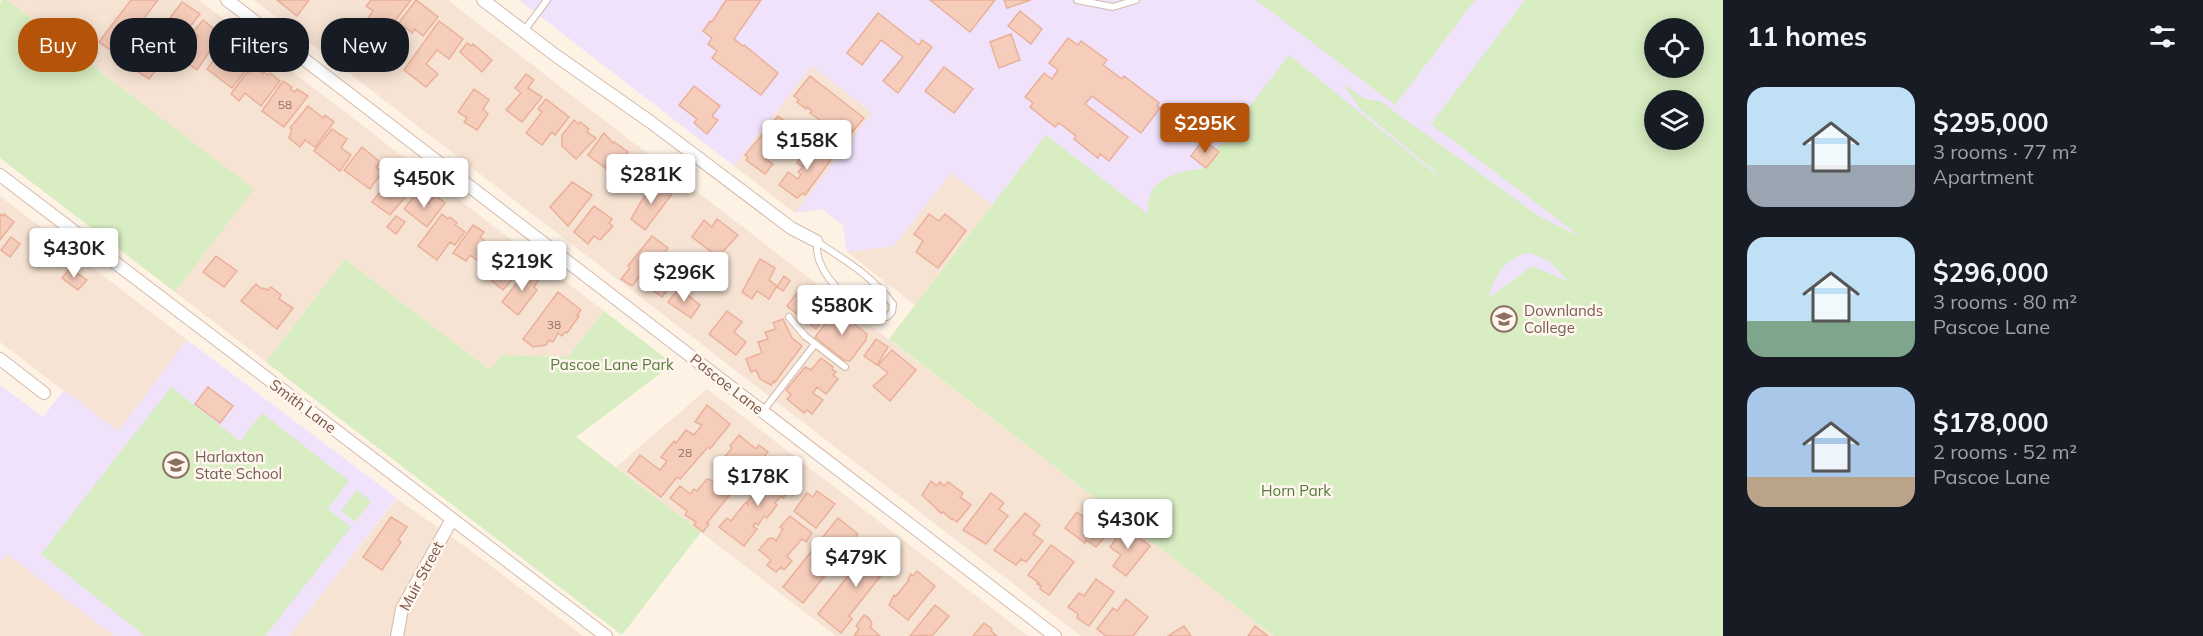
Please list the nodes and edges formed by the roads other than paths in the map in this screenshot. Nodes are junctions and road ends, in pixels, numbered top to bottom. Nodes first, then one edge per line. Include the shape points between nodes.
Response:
1 (227, 0) edge
2 (483, 0) edge
3 (547, 0) edge
4 (1077, 0) edge
5 (1136, 0) edge
6 (524, 31) junction
7 (0, 175) edge
8 (816, 241) junction
9 (789, 317) dead end
10 (815, 344) junction
11 (0, 359) edge
12 (845, 367) dead end
13 (44, 393) dead end
14 (763, 411) junction
15 (452, 519) junction
16 (397, 636) edge
17 (606, 636) edge
18 (1055, 636) edge

1 - 14 street, Pascoe Lane
2 - 6 street
3 - 6 lane
4 - 5 lane via 1113,7
6 - 8 street via 791,228
7 - 15 street, Smith Lane
8 - 8 lane via 879,286 892,304 892,312 887,317 862,308 838,290 819,261
9 - 10 lane
10 - 12 lane
10 - 14 lane
11 - 13 street
14 - 18 street, Pascoe Lane
15 - 16 street, Muir Street via 405,603
15 - 17 street, Smith Lane

